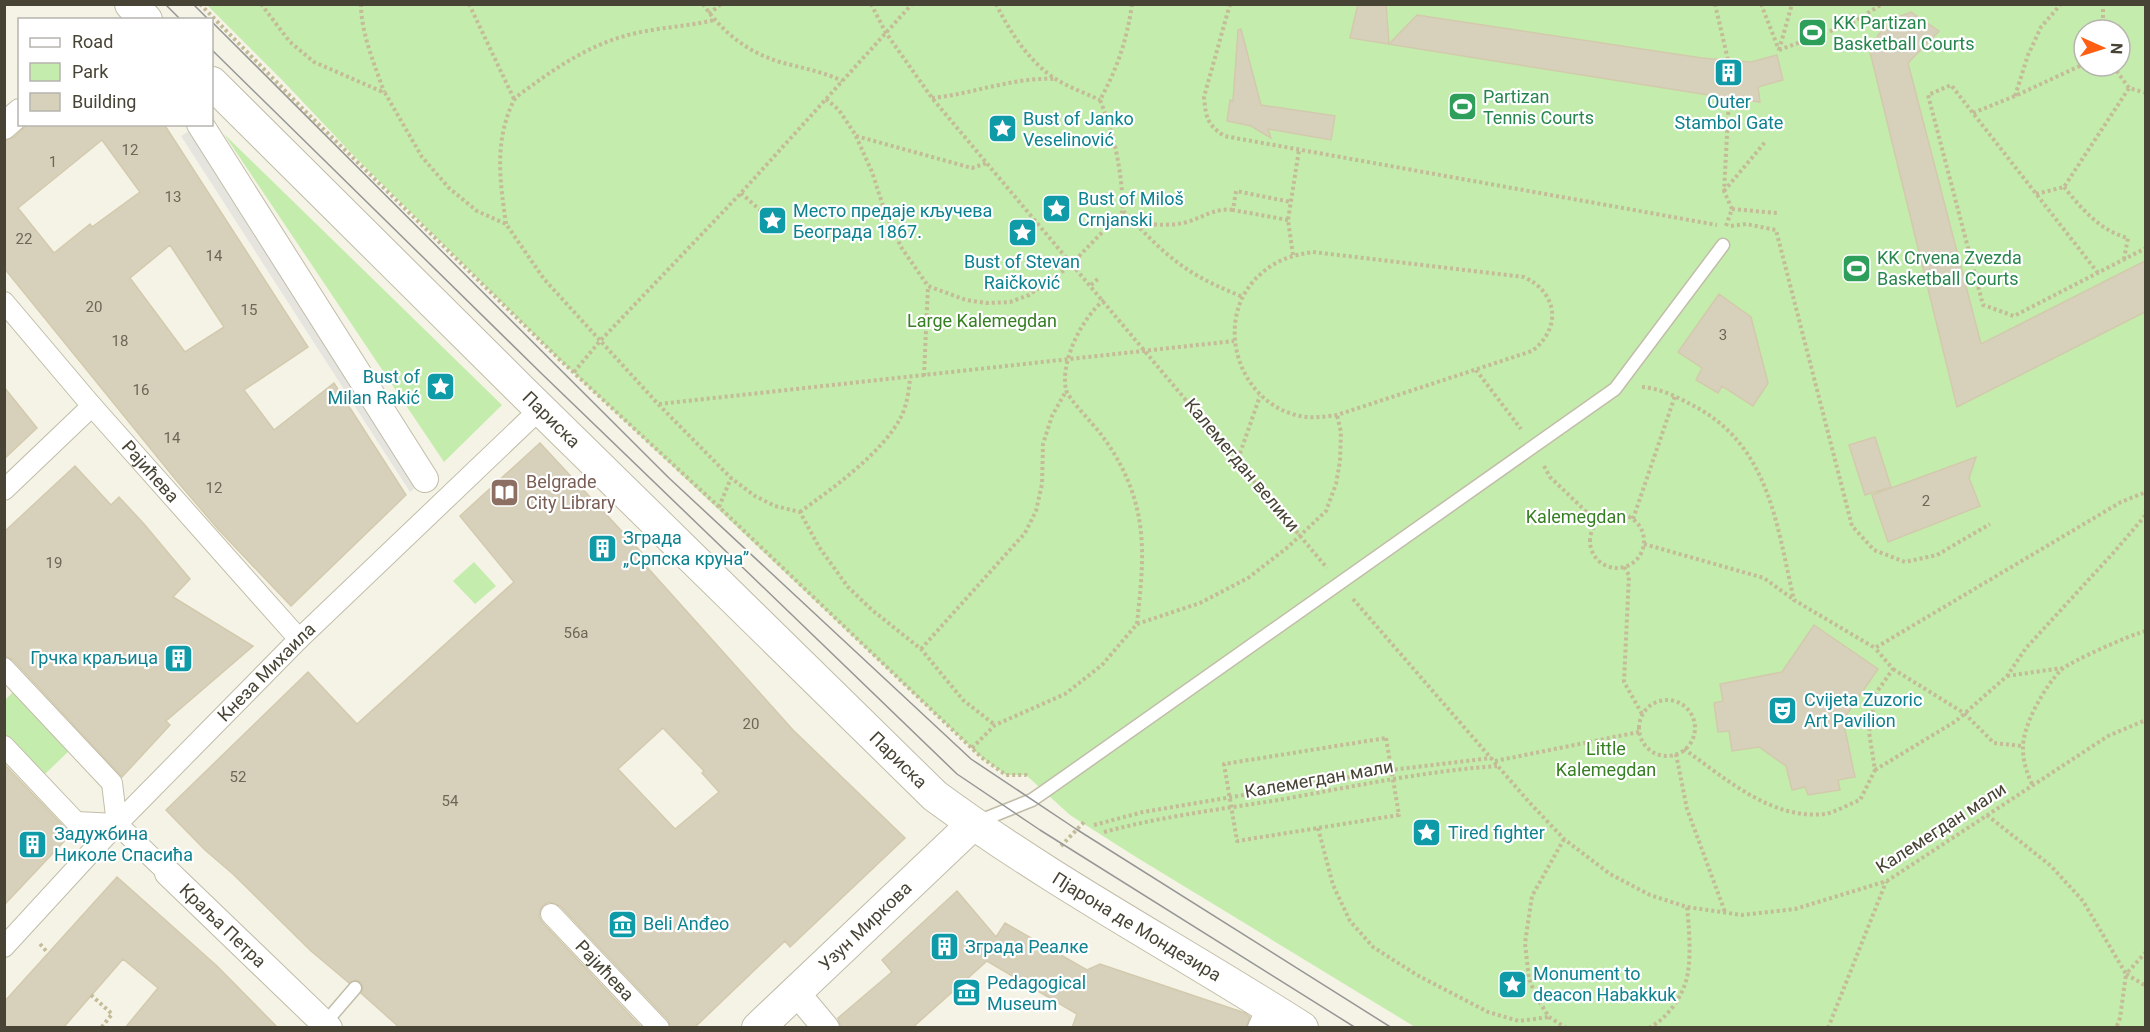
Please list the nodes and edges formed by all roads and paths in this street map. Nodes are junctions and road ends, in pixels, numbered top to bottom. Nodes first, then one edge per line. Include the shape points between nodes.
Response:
1 (200, 4) edge
2 (261, 4) edge
3 (361, 4) edge
4 (469, 4) edge
5 (703, 4) edge
6 (721, 4) edge
7 (871, 4) edge
8 (912, 4) edge
9 (996, 4) edge
10 (1132, 4) edge
11 (1230, 4) edge
12 (1715, 4) edge
13 (1761, 4) edge
14 (1792, 4) edge
15 (1882, 4) edge
16 (2061, 4) edge
17 (709, 14) junction
18 (714, 20) junction
19 (886, 33) junction
20 (1779, 50) junction
21 (1728, 60) dead end
22 (2072, 70) edge
23 (2122, 78) edge
24 (1055, 79) junction
25 (842, 81) junction
26 (213, 87) edge
27 (2129, 88) junction
28 (385, 93) junction
29 (2145, 93) edge
30 (2015, 96) junction
31 (932, 98) junction
32 (1729, 98) dead end
33 (514, 99) junction
34 (826, 99) junction
35 (1100, 100) junction
36 (1973, 113) junction
37 (18, 114) edge
38 (4, 126) edge
39 (201, 126) edge
40 (856, 136) junction
41 (1766, 141) dead end
42 (1299, 150) junction
43 (987, 163) junction
44 (2064, 187) junction
45 (1724, 191) junction
46 (741, 193) junction
47 (2036, 194) junction
48 (1291, 202) junction
49 (1283, 208) dead end
50 (1732, 209) junction
51 (1233, 210) junction
52 (1289, 210) junction
53 (1123, 211) junction
54 (1777, 213) dead end
55 (1288, 220) junction
56 (772, 221) dead end
57 (506, 224) junction
58 (1136, 224) junction
59 (1725, 226) junction
60 (1723, 245) dead end
61 (2145, 248) edge
62 (1293, 255) junction
63 (2124, 259) junction
64 (1073, 264) junction
65 (2098, 273) junction
66 (1100, 277) dead end
67 (1091, 285) junction
68 (928, 286) junction
69 (1243, 297) junction
70 (1104, 300) junction
71 (4, 302) edge
72 (600, 341) junction
73 (1234, 341) junction
74 (1146, 351) junction
75 (1066, 360) junction
76 (574, 372) junction
77 (924, 376) junction
78 (910, 378) junction
79 (1615, 389) junction
80 (1066, 391) junction
81 (1260, 396) junction
82 (1675, 396) junction
83 (658, 405) junction
84 (92, 406) junction
85 (540, 409) junction
86 (1337, 415) junction
87 (625, 420) junction
88 (627, 427) dead end
89 (1238, 459) junction
90 (731, 477) junction
91 (425, 479) dead end
92 (4, 489) edge
93 (2145, 492) edge
94 (719, 507) junction
95 (2145, 510) edge
96 (800, 512) junction
97 (1634, 519) junction
98 (1990, 525) dead end
99 (1300, 535) junction
100 (1644, 544) junction
101 (1624, 567) junction
102 (1339, 582) junction
103 (1794, 600) junction
104 (1137, 624) junction
105 (2145, 630) edge
106 (298, 639) junction
107 (1875, 648) junction
108 (921, 649) junction
109 (4, 668) edge
110 (2063, 668) junction
111 (1893, 669) junction
112 (2007, 676) junction
113 (1965, 713) junction
114 (1642, 714) junction
115 (2145, 720) edge
116 (995, 724) junction
117 (1639, 732) junction
118 (4, 746) edge
119 (2022, 746) junction
120 (972, 748) junction
121 (1684, 749) junction
122 (1676, 754) junction
123 (1493, 760) junction
124 (1498, 766) junction
125 (1391, 770) junction
126 (1875, 770) junction
127 (1393, 780) junction
128 (2032, 784) junction
129 (1045, 791) junction
130 (1230, 798) junction
131 (1232, 808) junction
132 (1987, 815) junction
133 (117, 824) junction
134 (973, 824) junction
135 (1094, 825) dead end
136 (1318, 828) junction
137 (1104, 832) dead end
138 (1564, 839) junction
139 (168, 873) joint
140 (1887, 881) junction
141 (1687, 907) junction
142 (1725, 912) junction
143 (551, 914) dead end
144 (4, 947) edge
145 (2145, 952) edge
146 (2126, 974) junction
147 (2145, 986) edge
148 (355, 988) dead end
149 (795, 991) junction
150 (91, 995) dead end
151 (1266, 1017) edge
152 (1549, 1017) junction
153 (327, 1025) edge
154 (101, 1028) edge
155 (659, 1028) edge
156 (758, 1028) edge
157 (826, 1028) edge
158 (1302, 1028) edge
159 (1566, 1028) edge
160 (1648, 1028) edge
161 (1828, 1028) edge
162 (2116, 1028) edge

1 - 76 path
2 - 28 path via 291,42 314,63
3 - 28 path via 370,51
4 - 33 path
5 - 17 path
6 - 17 path
7 - 19 path, Калемегдан велики
8 - 19 path
9 - 24 path via 1033,61
10 - 35 path via 1117,68
11 - 42 path via 1204,97 1210,126 1224,136
12 - 21 path
13 - 20 path
14 - 20 path
15 - 20 path via 1852,23
16 - 30 path via 2041,27
17 - 18 path
18 - 25 path via 756,52
18 - 33 path via 639,32 580,53
19 - 25 path
19 - 31 path, Калемегдан велики
22 - 30 path
23 - 27 path
24 - 31 path via 1037,78
24 - 35 path
25 - 34 path
26 - 85 street, Париска
27 - 29 path
27 - 44 path
28 - 57 path via 422,157 449,188 477,211
30 - 36 path
31 - 43 path, Калемегдан велики
32 - 45 path
33 - 57 path via 503,134 498,171
34 - 40 path via 839,110
34 - 46 path
35 - 53 path via 1117,152
36 - 47 path
36 - 65 path via 1951,85 1928,95 1983,305 2013,316
37 - 38 street
39 - 91 street
40 - 43 path via 972,168
40 - 68 path via 901,247
41 - 45 path
42 - 48 path
42 - 59 path
43 - 64 path, Калемегдан велики
44 - 47 path
44 - 63 path via 2093,219 2127,238
45 - 50 path
46 - 56 path
46 - 72 path
47 - 65 path
48 - 51 path via 1236,191 1238,200
48 - 52 path
49 - 52 path
50 - 54 path
50 - 59 path
51 - 55 path
51 - 58 path via 1221,209 1183,223
52 - 55 path
53 - 58 path
53 - 64 path
55 - 62 path
57 - 72 path via 544,279
58 - 69 path via 1180,265
59 - 98 path via 1746,224 1776,230 1852,526 1874,550 1905,562 1936,555
60 - 79 lane
61 - 63 path
62 - 69 path via 1261,273
62 - 86 path via 1333,253 1524,277 1535,282 1550,302 1551,325 1541,344 1532,351
63 - 65 path
64 - 67 path, Калемегдан велики
64 - 68 path via 1029,295 1010,302 966,300
66 - 67 path
67 - 70 path, Калемегдан велики
68 - 77 path
69 - 73 path via 1234,322
70 - 74 path, Калемегдан велики
70 - 75 path via 1091,311
71 - 84 street, Рајићева
72 - 76 path
72 - 83 path
73 - 74 path
73 - 81 path via 1242,371
74 - 75 path
74 - 89 path, Калемегдан велики
75 - 77 path
75 - 80 path
76 - 87 path
77 - 78 path
78 - 83 path
78 - 96 path via 903,414 893,429 850,474
79 - 82 path via 1645,387
79 - 102 lane
80 - 104 path via 1121,463 1135,501 1143,536
80 - 108 path via 1043,444 1036,511 1025,534
81 - 86 path via 1296,415
81 - 89 path
82 - 97 path
82 - 103 path via 1706,412 1731,432 1762,478
83 - 90 path
84 - 92 street
84 - 106 street, Рајићева
85 - 106 street, Кнеза Михаила
85 - 134 street, Париска via 935,796
86 - 99 path via 1341,432 1336,484 1326,511
87 - 88 path
87 - 94 path
89 - 99 path, Калемегдан велики
90 - 94 path
90 - 96 path via 755,496
93 - 107 path via 2121,502
94 - 120 path
95 - 112 path via 2144,517 2026,648
96 - 108 path via 848,587
97 - 100 path via 1642,530
97 - 101 path via 1625,514 1605,516 1597,522 1589,540 1597,559 1614,568
99 - 102 path, Калемегдан велики
99 - 104 path via 1248,578 1200,603
100 - 101 path via 1637,558
100 - 103 path via 1764,578
101 - 114 path via 1629,575 1624,682
102 - 123 path, Калемегдан мали
102 - 129 lane
103 - 107 path
104 - 116 path via 1102,664 1065,694
105 - 110 path
106 - 133 street, Кнеза Михаила
107 - 111 path
108 - 116 path via 963,700
109 - 133 street via 112,783
110 - 112 path
110 - 119 path via 2030,717
111 - 113 path
111 - 126 path via 1876,693 1869,732
112 - 113 path
113 - 119 path via 1994,743
113 - 126 path
114 - 117 path
114 - 121 path via 1649,706 1666,700 1685,706 1691,714 1694,732
115 - 128 path, Калемегдан мали via 2108,736
116 - 120 path
117 - 122 path via 1642,742 1657,754
117 - 123 path
118 - 133 street via 76,822
119 - 128 path
120 - 129 path via 1006,775 1026,775
121 - 122 path
121 - 126 path via 1748,793 1790,813 1827,814 1860,800
122 - 142 path via 1687,809
123 - 124 path, Калемегдан мали
123 - 125 path, Калемегдан мали
124 - 127 path, Калемегдан мали
124 - 138 path, Калемегдан мали
125 - 127 path
125 - 130 path, Калемегдан мали
125 - 130 path via 1386,738 1224,764
127 - 131 path, Калемегдан мали
127 - 136 path via 1399,814
128 - 132 path, Калемегдан мали
129 - 134 lane
130 - 131 path
130 - 135 path, Калемегдан мали via 1143,812
131 - 136 path via 1237,841
131 - 137 path, Калемегдан мали
132 - 140 path, Калемегдан мали
132 - 146 path via 2051,866 2083,901
133 - 139 street, Краља Петра
133 - 144 street, Кнеза Михаила
134 - 149 street, Узун Миркова
134 - 151 street, Пјарона де Мондезира
136 - 152 path via 1333,885 1350,921 1373,947 1416,975 1488,1012 1519,1021
138 - 141 path, Калемегдан мали via 1610,874 1650,895
138 - 152 path via 1532,896 1525,943 1529,979
139 - 153 street, Краља Петра
140 - 142 path, Калемегдан мали via 1796,909 1742,915
140 - 161 path
141 - 142 path, Калемегдан мали
141 - 160 path via 1688,973 1676,1004
143 - 155 street, Рајићева
145 - 146 path
146 - 147 path
146 - 162 path
148 - 153 lane
149 - 156 street, Узун Миркова
149 - 157 street
150 - 154 path via 112,1014
151 - 158 street, Пјарона де Мондезира
152 - 159 path

